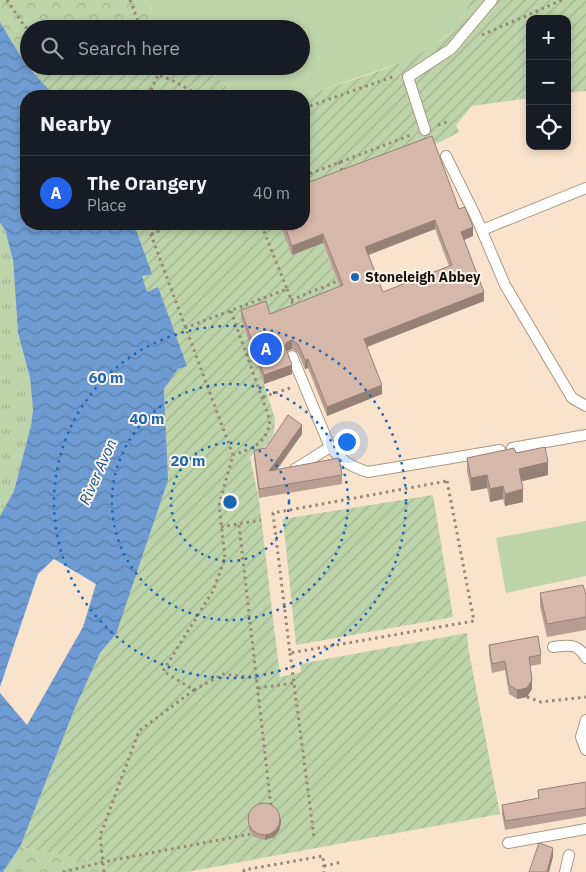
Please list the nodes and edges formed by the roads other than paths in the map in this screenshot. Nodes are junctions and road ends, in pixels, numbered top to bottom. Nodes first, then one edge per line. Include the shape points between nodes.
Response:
1 (492, 0) edge
2 (425, 130) road end
3 (446, 156) dead end
4 (586, 188) edge
5 (482, 230) junction
6 (292, 356) dead end
7 (586, 406) edge
8 (586, 435) edge
9 (330, 447) junction
10 (512, 448) edge
11 (500, 450) edge
12 (295, 469) edge
13 (553, 647) dead end
14 (586, 658) edge
15 (586, 720) edge
16 (586, 750) edge
17 (586, 829) edge
18 (508, 843) dead end
19 (569, 856) dead end
20 (564, 872) edge

1 - 2 lane via 451,49 408,77
3 - 5 lane
4 - 5 lane
5 - 7 lane via 505,285 572,398
6 - 9 lane
8 - 10 lane
9 - 11 lane via 340,459 368,472
9 - 12 lane
13 - 14 lane via 578,646
15 - 16 lane via 581,737
17 - 18 lane
19 - 20 lane

